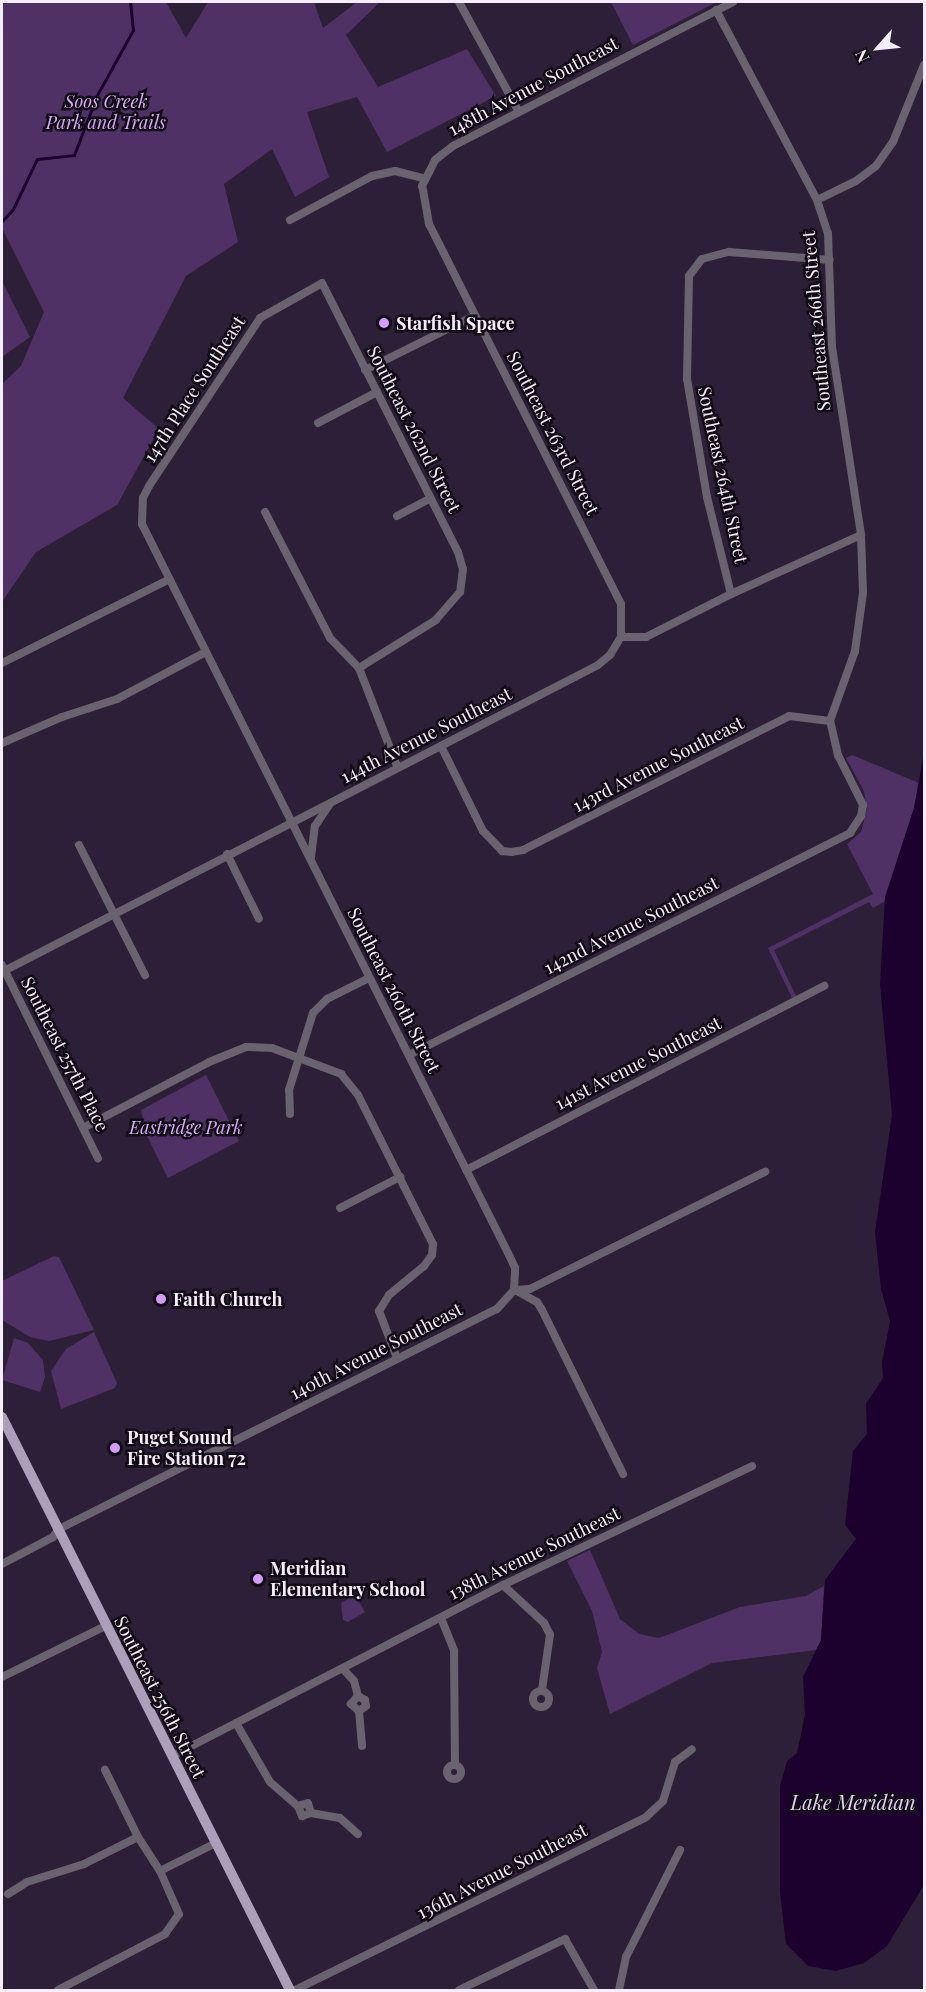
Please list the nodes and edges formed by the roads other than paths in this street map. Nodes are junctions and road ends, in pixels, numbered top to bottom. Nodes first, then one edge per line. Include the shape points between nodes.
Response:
1 (459, 2) edge
2 (733, 2) edge
3 (716, 10) junction
4 (924, 65) edge
5 (519, 112) junction
6 (424, 178) junction
7 (817, 200) junction
8 (290, 220) dead end
9 (830, 260) junction
10 (322, 283) joint
11 (474, 316) junction
12 (365, 370) junction
13 (377, 392) junction
14 (318, 423) dead end
15 (431, 498) junction
16 (141, 510) joint
17 (265, 512) dead end
18 (397, 516) dead end
19 (861, 536) junction
20 (168, 580) junction
21 (731, 594) junction
22 (621, 638) junction
23 (204, 653) junction
24 (2, 663) edge
25 (359, 668) junction
26 (830, 721) junction
27 (2, 743) edge
28 (441, 746) junction
29 (397, 766) junction
30 (337, 797) junction
31 (290, 822) junction
32 (79, 844) dead end
33 (227, 854) junction
34 (314, 869) junction
35 (114, 913) junction
36 (260, 919) dead end
37 (3, 969) edge
38 (146, 975) dead end
39 (369, 978) junction
40 (824, 986) dead end
41 (409, 1056) junction
42 (298, 1057) junction
43 (290, 1114) dead end
44 (83, 1128) junction
45 (98, 1158) dead end
46 (466, 1170) junction
47 (765, 1172) dead end
48 (400, 1177) junction
49 (340, 1208) dead end
50 (514, 1290) junction
51 (397, 1358) junction
52 (2, 1417) edge
53 (752, 1466) dead end
54 (623, 1474) dead end
55 (59, 1529) junction
56 (2, 1564) edge
57 (503, 1585) junction
58 (441, 1618) junction
59 (105, 1626) junction
60 (343, 1669) junction
61 (2, 1677) edge
62 (542, 1690) dead end
63 (236, 1723) junction
64 (362, 1746) dead end
65 (692, 1749) dead end
66 (171, 1756) junction
67 (455, 1765) dead end
68 (105, 1770) dead end
69 (358, 1834) dead end
70 (138, 1837) junction
71 (216, 1844) junction
72 (680, 1851) dead end
73 (160, 1871) junction
74 (8, 1894) dead end
75 (58, 1990) edge
76 (292, 1990) edge
77 (459, 1990) edge
78 (594, 1990) edge
79 (619, 1990) edge

1 - 5 street
2 - 3 street, 148th Avenue Southeast
3 - 5 street, 148th Avenue Southeast
3 - 7 street, Southeast 266th Street
4 - 7 street via 893,142 876,166 856,181
5 - 6 street, 148th Avenue Southeast via 453,146 435,159
6 - 8 street via 395,171 372,176
6 - 11 street, Southeast 263rd Street via 429,224
7 - 9 street, Southeast 266th Street via 828,232
9 - 19 street, Southeast 266th Street via 833,358
9 - 21 street, Southeast 264th Street via 729,252 702,259 689,276 687,379 707,497
10 - 12 street, Southeast 262nd Street
10 - 16 street, 147th Place Southeast via 260,318 149,486
11 - 12 street
11 - 22 street, Southeast 263rd Street via 611,582 621,604
12 - 13 street, Southeast 262nd Street
13 - 14 street
13 - 15 street, Southeast 262nd Street
15 - 18 street
15 - 25 street, Southeast 262nd Street via 458,552 463,569 460,592 436,620
16 - 20 street, Southeast 260th Street via 147,538
17 - 25 street via 330,638
19 - 21 street
19 - 26 street, Southeast 266th Street via 863,594 855,651
20 - 23 street, Southeast 260th Street
20 - 24 street
21 - 22 street via 646,637
22 - 28 street, 144th Avenue Southeast via 598,665
23 - 27 street via 117,699
23 - 31 street, Southeast 260th Street
25 - 29 street
26 - 28 street, 143rd Avenue Southeast via 789,716 524,850 502,851 483,831
26 - 41 street, 142nd Avenue Southeast via 838,755 861,799 861,816 842,838
28 - 29 street, 144th Avenue Southeast
29 - 30 street, 144th Avenue Southeast
30 - 31 street, 144th Avenue Southeast
30 - 34 street via 318,817 312,834
31 - 33 street, 144th Avenue Southeast
31 - 34 street, Southeast 260th Street
32 - 35 street
33 - 35 street, 144th Avenue Southeast
33 - 36 street
34 - 39 street, Southeast 260th Street
35 - 37 street, 144th Avenue Southeast
35 - 38 street
37 - 44 street, Southeast 257th Place
39 - 41 street, Southeast 260th Street
39 - 42 street via 319,1005 307,1024
40 - 46 street, 141st Avenue Southeast
41 - 46 street, Southeast 260th Street
42 - 43 street via 289,1090
42 - 44 street via 264,1047 236,1050
42 - 48 street via 341,1074 350,1083
44 - 45 street, Southeast 257th Place
46 - 50 street, Southeast 260th Street via 515,1268
47 - 50 street via 530,1289
48 - 49 street
48 - 51 street via 429,1231 432,1255 389,1295 379,1311
50 - 51 street, 140th Avenue Southeast via 497,1309
50 - 54 street via 537,1302 542,1310
51 - 55 street, 140th Avenue Southeast
52 - 55 main road, Southeast 256th Street
53 - 57 street, 138th Avenue Southeast
55 - 56 street, 140th Avenue Southeast via 53,1538
55 - 59 main road, Southeast 256th Street
57 - 58 street, 138th Avenue Southeast
57 - 62 street via 544,1623 550,1635
58 - 60 street, 138th Avenue Southeast
58 - 67 street via 454,1651
59 - 61 street
59 - 66 main road, Southeast 256th Street
60 - 63 street, 138th Avenue Southeast
60 - 64 street via 354,1681 358,1696 351,1704 359,1711
63 - 66 street, 138th Avenue Southeast
63 - 69 street via 270,1782 298,1806 308,1803 311,1813 340,1818
65 - 76 street, 136th Avenue Southeast via 675,1762 663,1802 646,1816
66 - 71 main road, Southeast 256th Street
68 - 70 street
70 - 73 street
70 - 74 street via 84,1864 27,1882
71 - 73 street
71 - 76 main road, Southeast 256th Street
72 - 79 street via 626,1957
73 - 75 street via 178,1907 177,1921 165,1934
77 - 78 street via 565,1939

